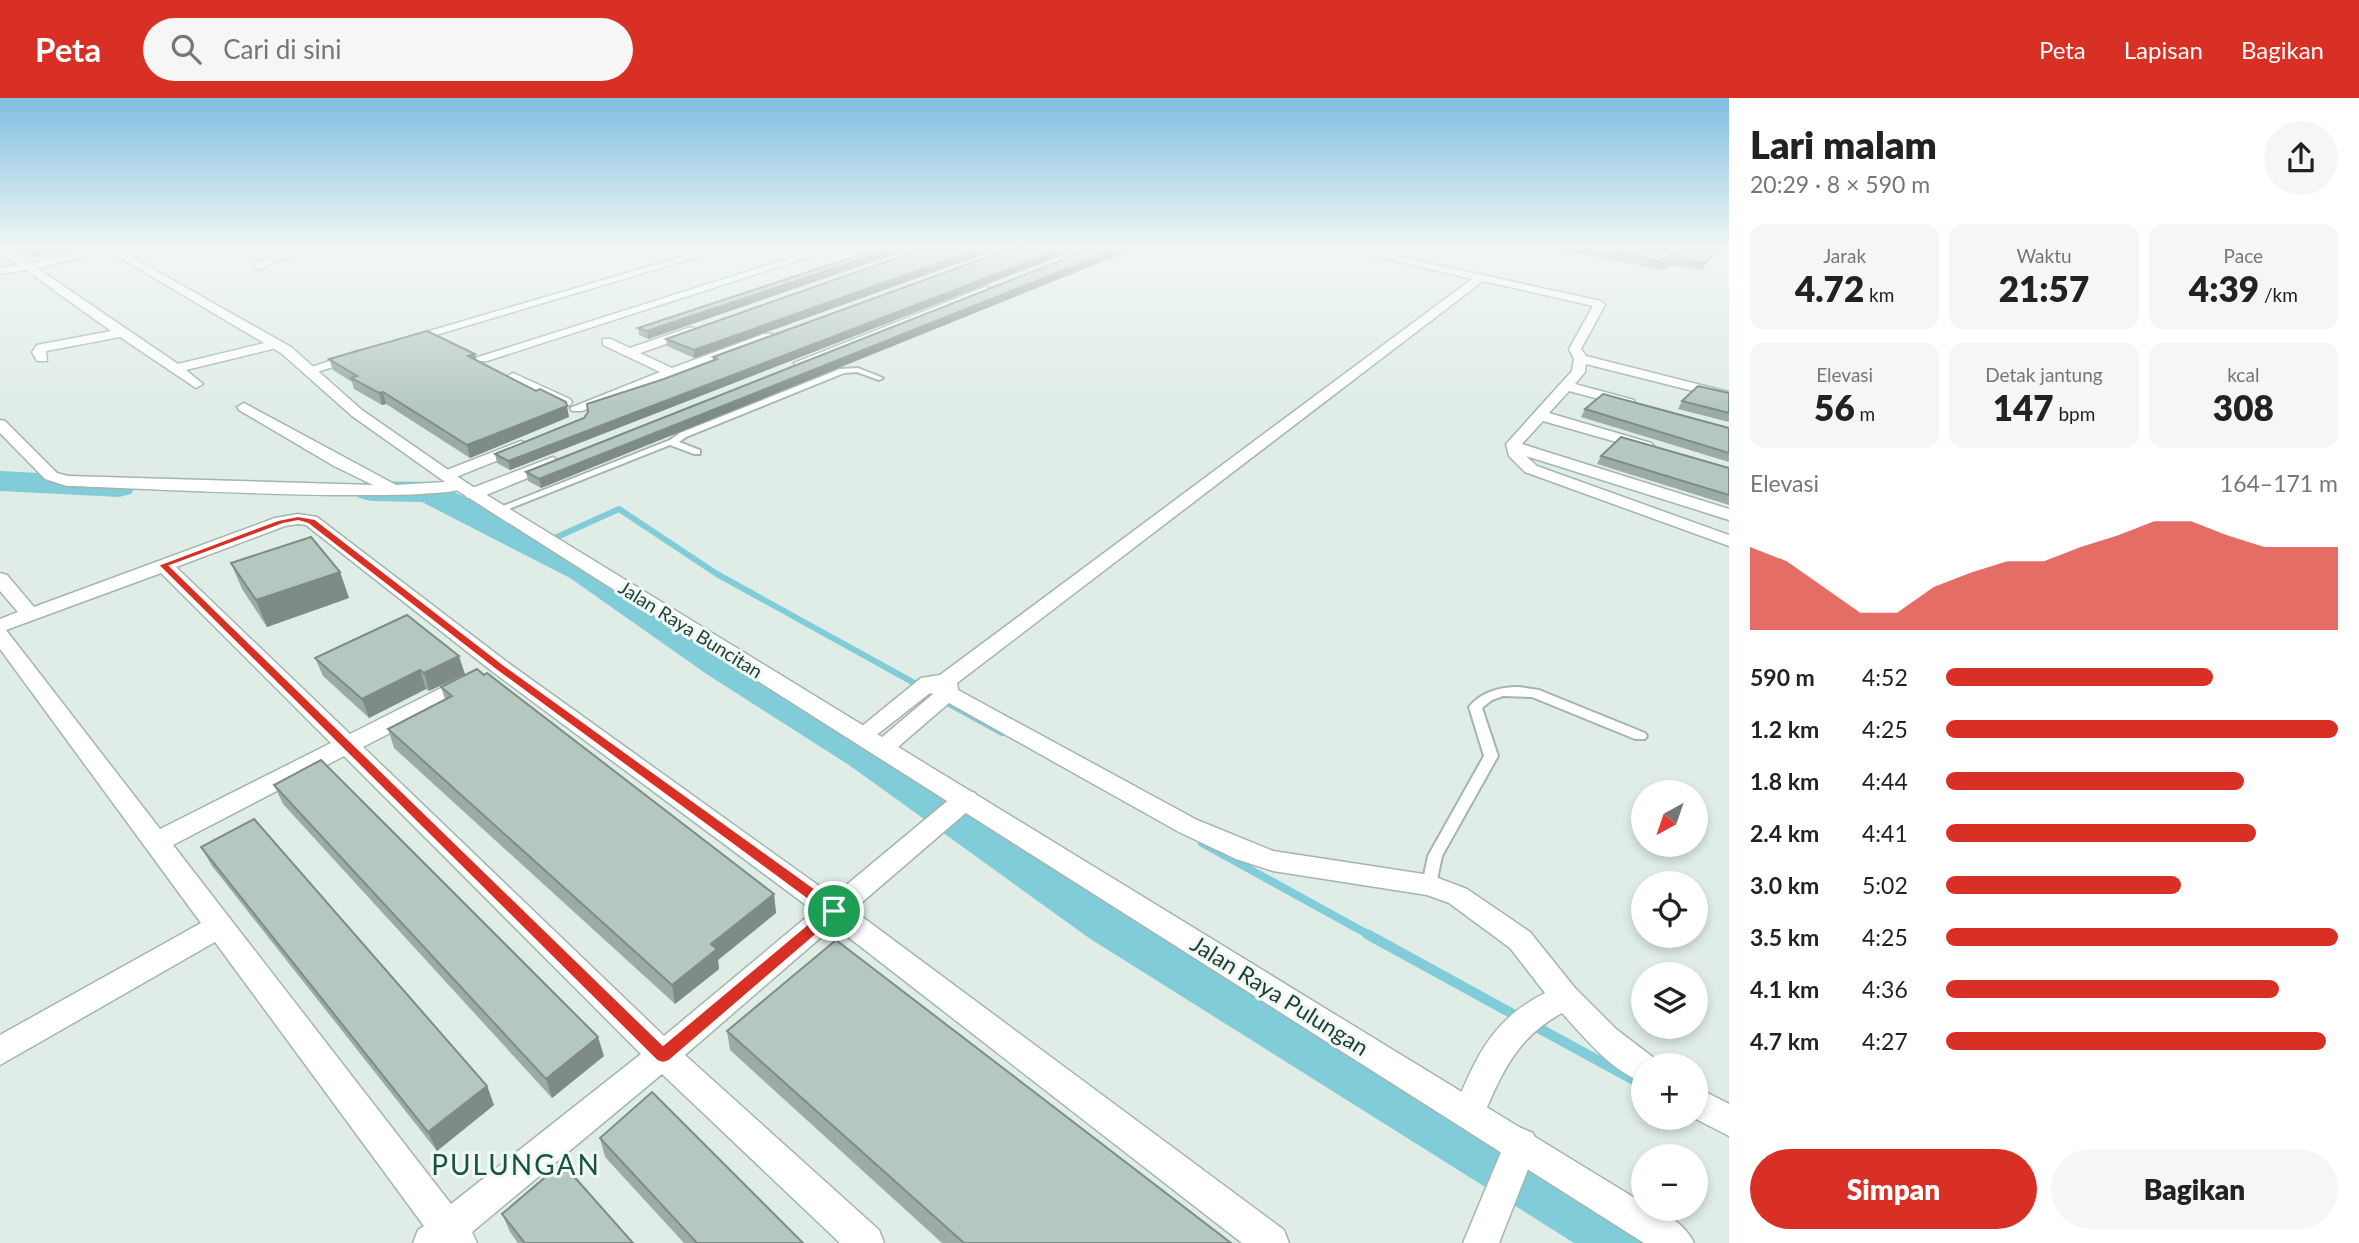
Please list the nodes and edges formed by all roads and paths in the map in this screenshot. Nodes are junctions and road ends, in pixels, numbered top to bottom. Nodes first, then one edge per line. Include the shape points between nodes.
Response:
1 (76, 300) edge
2 (203, 300) edge
3 (541, 300) edge
4 (663, 300) edge
5 (962, 300) edge
6 (1451, 300) edge
7 (1586, 300) edge
8 (709, 325) edge
9 (787, 330) edge
10 (120, 333) junction
11 (430, 333) junction
12 (607, 342) dead end
13 (450, 343) edge
14 (277, 344) junction
15 (393, 344) edge
16 (370, 351) edge
17 (630, 352) junction
18 (481, 357) dead end
19 (42, 358) dead end
20 (1581, 359) junction
21 (316, 368) junction
22 (789, 368) edge
23 (176, 369) junction
24 (670, 372) junction
25 (513, 377) edge
26 (879, 378) dead end
27 (196, 384) dead end
28 (1567, 386) junction
29 (1729, 396) edge
30 (244, 407) dead end
31 (576, 408) junction
32 (1648, 408) edge
33 (1539, 415) junction
34 (578, 424) edge
35 (2, 429) edge
36 (534, 441) edge
37 (673, 442) junction
38 (1514, 447) junction
39 (697, 452) dead end
40 (1666, 452) edge
41 (568, 456) edge
42 (466, 482) junction
43 (394, 489) junction
44 (498, 510) junction
45 (1729, 515) edge
46 (1729, 541) edge
47 (163, 565) junction
48 (0, 579) edge
49 (31, 615) junction
50 (0, 626) edge
51 (0, 635) edge
52 (500, 667) junction
53 (934, 692) junction
54 (1640, 736) dead end
55 (873, 742) junction
56 (346, 746) junction
57 (950, 814) junction
58 (156, 842) junction
59 (1430, 885) junction
60 (834, 911) junction
61 (219, 926) junction
62 (1565, 997) junction
63 (0, 1051) edge
64 (663, 1055) junction
65 (1631, 1059) edge
66 (1708, 1109) edge
67 (1469, 1112) junction
68 (1729, 1121) edge
69 (1518, 1151) junction
70 (446, 1238) edge
71 (866, 1243) edge
72 (1272, 1243) edge
73 (1481, 1243) edge
74 (1676, 1243) edge

1 - 10 street
2 - 14 street, Jalan Raya Buncitan
3 - 11 street
4 - 18 street
5 - 22 street
6 - 53 street
7 - 20 street via 1599,305 1575,349
8 - 17 street
9 - 24 street
10 - 19 street via 42,348 38,352
10 - 23 street
11 - 13 street
11 - 15 street
12 - 17 street
14 - 21 street, Jalan Raya Buncitan
14 - 23 street
16 - 21 street
17 - 24 street
20 - 28 street
20 - 29 street
21 - 42 street, Jalan Raya Buncitan via 357,413
23 - 27 street
24 - 31 street
25 - 31 street
26 - 37 lane via 858,370 843,371
28 - 32 street
28 - 33 street
30 - 43 street
31 - 34 street
33 - 38 street
33 - 40 street
35 - 43 street via 51,476 67,481
36 - 42 street
37 - 39 lane
37 - 44 lane
38 - 45 street
38 - 46 street via 1531,469
41 - 42 street
42 - 43 street via 438,489
42 - 44 street, Jalan Raya Buncitan
44 - 55 street, Jalan Raya Buncitan
47 - 49 street
47 - 52 street via 281,522 311,521
47 - 56 street
48 - 49 street
49 - 50 street
51 - 58 street
52 - 56 street
52 - 60 street
53 - 55 street
53 - 59 street via 1245,852 1286,864
54 - 59 lane via 1535,693 1519,690 1484,697 1475,707 1491,756 1435,856
55 - 57 street, Jalan Raya Pulungan
56 - 58 street
56 - 64 street
57 - 60 street
57 - 67 street, Jalan Raya Pulungan
58 - 61 street
59 - 62 street via 1458,896 1520,940
60 - 64 street
60 - 72 street
61 - 63 street
61 - 70 street
62 - 65 street
62 - 67 street via 1516,1028
64 - 70 street
64 - 71 street
66 - 68 street
67 - 69 street, Jalan Raya Pulungan
69 - 73 street
69 - 74 street, Jalan Raya Pulungan

